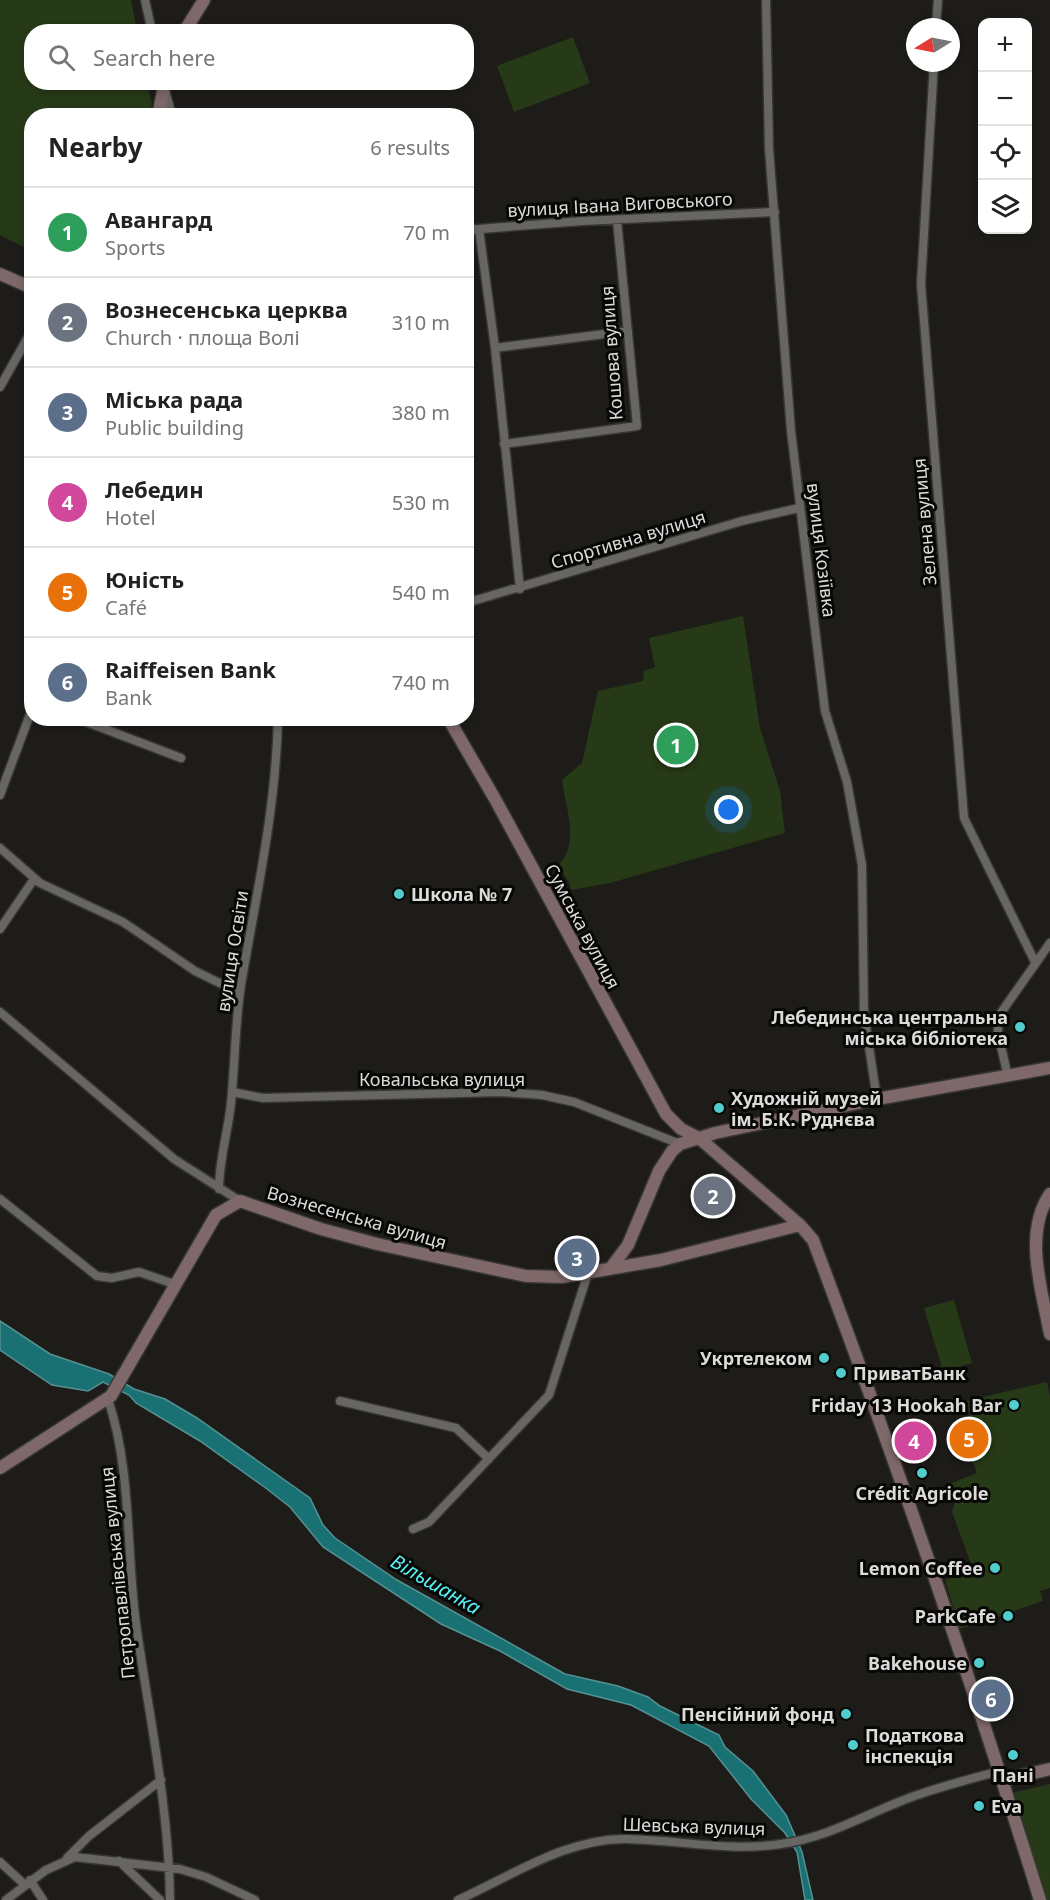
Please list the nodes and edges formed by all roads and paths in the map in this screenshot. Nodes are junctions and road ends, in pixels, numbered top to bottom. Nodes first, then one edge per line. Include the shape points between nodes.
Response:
1 (144, 0) edge
2 (204, 0) edge
3 (766, 0) edge
4 (938, 0) edge
5 (937, 18) edge
6 (150, 24) edge
7 (189, 24) edge
8 (933, 72) edge
9 (163, 90) edge
10 (166, 90) edge
11 (160, 108) edge
12 (170, 108) edge
13 (775, 212) junction
14 (617, 219) junction
15 (474, 229) edge
16 (479, 229) junction
17 (0, 274) edge
18 (24, 284) edge
19 (628, 331) junction
20 (24, 344) edge
21 (495, 348) junction
22 (0, 387) edge
23 (504, 444) junction
24 (800, 508) junction
25 (520, 589) junction
26 (474, 601) edge
27 (26, 726) edge
28 (96, 726) edge
29 (277, 726) edge
30 (453, 726) edge
31 (181, 758) dead end
32 (0, 795) edge
33 (0, 848) edge
34 (34, 879) junction
35 (0, 929) edge
36 (1050, 943) edge
37 (1035, 962) junction
38 (240, 993) junction
39 (0, 1012) edge
40 (1050, 1068) edge
41 (1008, 1077) junction
42 (232, 1092) junction
43 (877, 1099) junction
44 (699, 1138) junction
45 (680, 1144) junction
46 (219, 1189) junction
47 (1050, 1194) edge
48 (0, 1199) edge
49 (240, 1201) junction
50 (800, 1225) junction
51 (610, 1269) junction
52 (588, 1273) junction
53 (174, 1284) junction
54 (1050, 1334) edge
55 (110, 1397) junction
56 (340, 1401) dead end
57 (489, 1459) junction
58 (0, 1468) edge
59 (414, 1529) dead end
60 (1050, 1769) edge
61 (1002, 1776) junction
62 (160, 1780) junction
63 (67, 1858) junction
64 (0, 1862) edge
65 (119, 1862) junction
66 (170, 1867) junction
67 (27, 1882) junction
68 (6, 1900) edge
69 (43, 1900) edge
70 (160, 1900) edge
71 (170, 1900) edge
72 (255, 1900) edge
73 (458, 1900) edge
74 (1040, 1900) edge

1 - 6 street
2 - 7 main road
3 - 13 street, вулиця Козіївка via 769,149
4 - 5 street
8 - 37 street, Зелена вулиця via 921,284 964,818
9 - 11 main road
10 - 12 street
13 - 14 street, вулиця Івана Виговського
13 - 24 street, вулиця Козіївка
14 - 16 street, вулиця Івана Виговського
14 - 19 street, Кошова вулиця
15 - 16 street, вулиця Івана Виговського
16 - 21 street
17 - 18 main road
19 - 21 street
19 - 23 street, Кошова вулиця via 637,426
20 - 22 street
21 - 23 street
23 - 25 street
24 - 25 street, Спортивна вулиця via 742,521
24 - 43 street, вулиця Козіївка via 825,711 847,782 862,865 864,1014
25 - 26 street, Спортивна вулиця
27 - 32 street
28 - 31 street
29 - 38 street, вулиця Освіти via 269,828
30 - 44 main road, Сумська вулиця via 660,1105 681,1129
33 - 34 street
34 - 35 street
34 - 38 street via 123,922 195,971
36 - 37 street
37 - 41 street via 998,1017
38 - 42 street, вулиця Освіти
39 - 46 street, Вознесенська вулиця via 143,1134
40 - 41 main road
41 - 43 main road
42 - 45 street, Ковальська вулиця via 263,1098 501,1092 542,1095 574,1102
42 - 46 street, вулиця Освіти
43 - 44 main road
44 - 45 main road
44 - 50 main road, Сумська вулиця
45 - 51 main road via 659,1171 628,1245
46 - 49 street, Вознесенська вулиця
47 - 54 main road via 1037,1230 1038,1266
48 - 53 street via 97,1276 112,1278 139,1272
49 - 52 main road, Вознесенська вулиця via 321,1229 438,1259 526,1276
49 - 53 main road via 216,1215
50 - 51 main road, Вознесенська вулиця
50 - 61 main road, Сумська вулиця via 813,1240 878,1413
51 - 52 main road, Вознесенська вулиця
52 - 57 street via 549,1395
53 - 55 main road
55 - 58 main road
55 - 62 street, Петропавлівська вулиця via 120,1448 136,1623
56 - 57 street via 456,1428
57 - 59 street via 429,1522
60 - 61 main road
61 - 73 street, Шевська вулиця via 908,1798 868,1817 781,1845 725,1847 626,1839 556,1852
61 - 74 main road, Сумська вулиця
62 - 63 street
62 - 66 street, Петропавлівська вулиця
63 - 65 street
63 - 67 street
64 - 67 street
65 - 66 street
65 - 70 street
66 - 71 street, Петропавлівська вулиця
66 - 72 street via 206,1876
67 - 68 street
67 - 69 street

